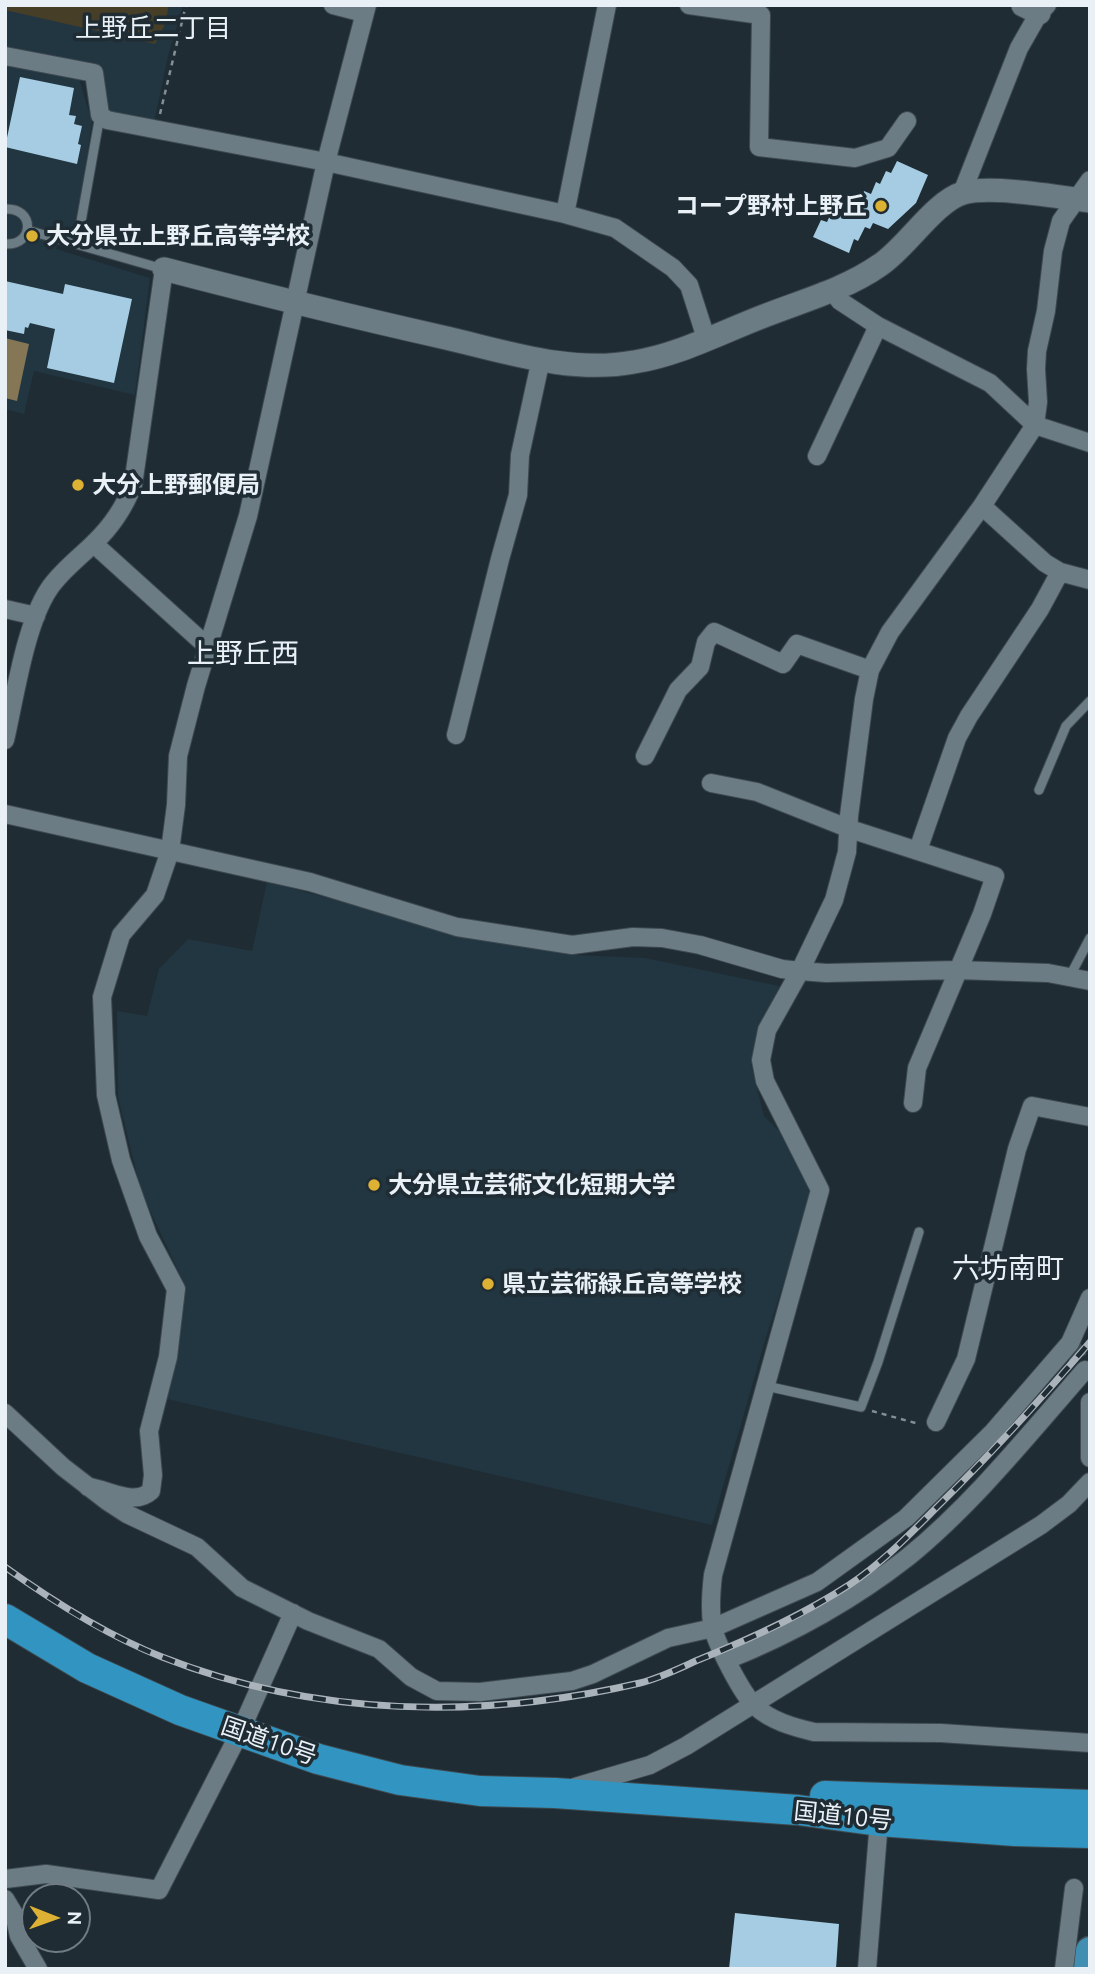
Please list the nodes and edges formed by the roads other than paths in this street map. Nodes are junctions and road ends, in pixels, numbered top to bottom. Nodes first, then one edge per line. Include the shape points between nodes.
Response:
1 (333, 5) edge
2 (607, 5) edge
3 (689, 5) edge
4 (1036, 8) edge
5 (365, 9) edge
6 (5, 56) edge
7 (100, 115) junction
8 (907, 121) dead end
9 (326, 162) junction
10 (1090, 180) edge
11 (962, 194) junction
12 (1082, 200) edge
13 (5, 209) edge
14 (565, 214) junction
15 (27, 230) junction
16 (5, 244) edge
17 (77, 244) junction
18 (164, 269) junction
19 (831, 289) junction
20 (296, 304) junction
21 (878, 326) junction
22 (706, 338) junction
23 (541, 359) junction
24 (1035, 425) junction
25 (1090, 443) edge
26 (817, 456) dead end
27 (982, 506) junction
28 (94, 544) junction
29 (1060, 572) junction
30 (1090, 580) edge
31 (5, 609) edge
32 (36, 617) junction
33 (209, 648) junction
34 (870, 670) junction
35 (1090, 701) edge
36 (456, 735) dead end
37 (5, 740) edge
38 (645, 756) dead end
39 (711, 783) dead end
40 (1039, 790) dead end
41 (5, 814) edge
42 (850, 829) junction
43 (918, 850) junction
44 (170, 851) junction
45 (1090, 938) edge
46 (957, 970) junction
47 (800, 971) junction
48 (1070, 976) junction
49 (1090, 981) edge
50 (913, 1103) dead end
51 (1090, 1117) edge
52 (919, 1232) dead end
53 (1090, 1298) edge
54 (766, 1386) junction
55 (1090, 1392) edge
56 (1090, 1402) edge
57 (8, 1422) edge
58 (936, 1422) road end
59 (1090, 1458) edge
60 (1090, 1482) edge
61 (88, 1487) junction
62 (293, 1613) junction
63 (5, 1619) edge
64 (713, 1628) junction
65 (727, 1660) junction
66 (753, 1704) junction
67 (240, 1732) junction
68 (1090, 1743) edge
69 (555, 1793) junction
70 (1090, 1805) edge
71 (879, 1821) junction
72 (1090, 1833) edge
73 (5, 1879) edge
74 (1074, 1888) dead end
75 (5, 1899) edge
76 (1090, 1951) edge
77 (38, 1969) edge
78 (867, 1969) edge
79 (1064, 1969) edge
80 (1088, 1969) edge

1 - 5 street
2 - 14 street
3 - 8 street via 761,15 758,147 855,158 888,148
4 - 11 street
5 - 9 street
6 - 7 street via 94,73
7 - 9 street
7 - 17 lane
9 - 14 street
9 - 20 street
10 - 12 street
11 - 12 street via 988,191
11 - 19 street via 940,207 879,266
12 - 24 street via 1061,221 1051,263 1037,351
13 - 15 lane via 23,214
14 - 22 street via 615,228 673,268 689,285
15 - 16 lane via 21,241
15 - 17 lane
17 - 18 lane
18 - 20 street
18 - 28 street via 133,485 121,512
19 - 21 street via 840,301
19 - 22 street
20 - 23 street
20 - 33 street via 248,516
21 - 24 street via 980,377
21 - 26 street
22 - 23 street via 624,364 594,366
23 - 36 street via 520,456 518,495
24 - 25 street
24 - 27 street
27 - 29 street
27 - 34 street via 890,632
28 - 32 street via 57,578
28 - 33 street
29 - 30 street
29 - 43 street via 957,738
31 - 32 street
32 - 37 street
33 - 44 street via 178,756
34 - 38 street via 797,644 783,664 713,632 700,667 678,690
34 - 42 street
35 - 40 lane via 1066,726
39 - 42 street via 757,792
41 - 44 street
42 - 43 street
42 - 47 street via 834,900
43 - 46 street via 995,876
44 - 47 street via 310,882 457,928 572,945 662,938
44 - 61 street via 155,895 121,935 102,997 106,1095 121,1160 148,1236 176,1289 168,1357 149,1431 153,1482 149,1493 137,1497
45 - 48 lane
46 - 47 street
46 - 48 street
46 - 50 street via 917,1068
47 - 54 street via 767,1030 761,1060 765,1081 820,1191
48 - 49 street
51 - 58 street via 1032,1106 1017,1149 966,1359
52 - 54 lane via 861,1407
53 - 64 street via 1070,1343 993,1432 906,1518 817,1581
54 - 64 street via 713,1575
55 - 65 street via 1085,1370 967,1502 908,1557 796,1630
56 - 59 street
57 - 61 street
60 - 66 street via 1041,1525
61 - 62 street via 117,1509 197,1547 242,1588
62 - 64 street via 379,1649 422,1684 454,1693 572,1681 668,1638
62 - 67 street
63 - 67 highway, 国道10号 via 86,1668
64 - 65 street
65 - 66 street
66 - 68 street via 778,1721 814,1732 941,1733
66 - 69 street via 650,1765
67 - 69 highway, 国道10号 via 400,1780 480,1791
67 - 73 street via 159,1891 46,1874
69 - 70 highway, 国道10号 via 729,1793
69 - 71 highway, 国道10号
71 - 72 highway, 国道10号
71 - 78 street
74 - 79 street
75 - 77 street
76 - 80 main road

